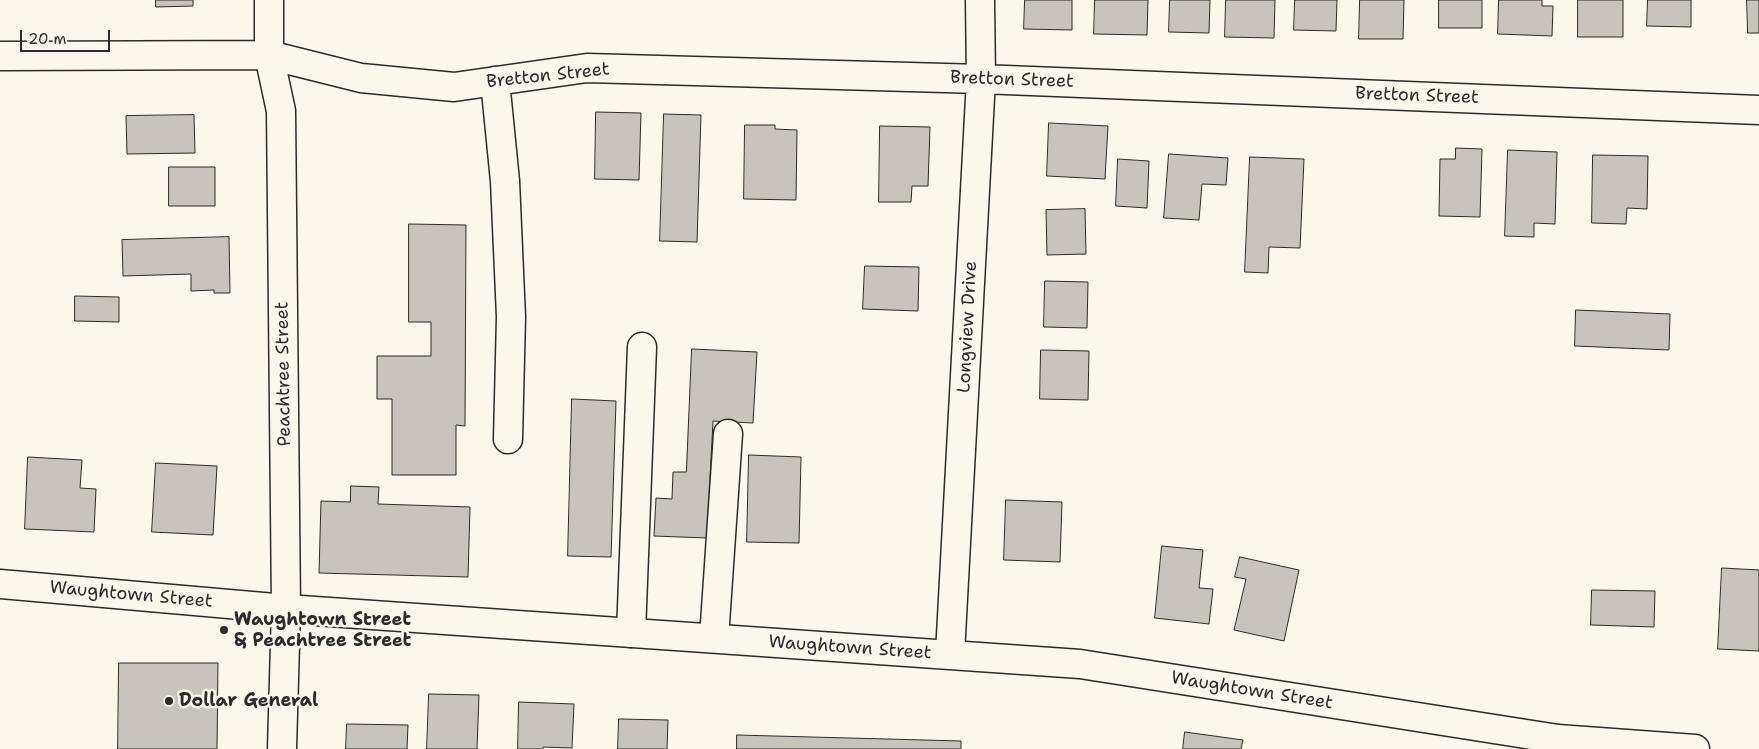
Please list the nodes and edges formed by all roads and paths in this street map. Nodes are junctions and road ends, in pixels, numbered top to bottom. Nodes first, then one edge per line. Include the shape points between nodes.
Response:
1 (269, 0) edge
2 (980, 0) edge
3 (269, 55) junction
4 (0, 56) edge
5 (980, 79) junction
6 (495, 81) junction
7 (1759, 110) edge
8 (642, 347) dead end
9 (728, 434) dead end
10 (508, 439) dead end
11 (0, 584) edge
12 (286, 609) junction
13 (630, 633) junction
14 (714, 638) junction
15 (950, 654) junction
16 (1558, 744) edge
17 (282, 749) edge
18 (1695, 749) edge

1 - 3 street, Peachtree Street
2 - 5 street, Longview Drive
3 - 4 street, Bretton Street
3 - 6 street, Bretton Street via 361,78 454,86
3 - 12 street, Peachtree Street via 281,111
5 - 6 street, Bretton Street via 587,68
5 - 7 street, Bretton Street
5 - 15 street, Longview Drive
6 - 10 street via 505,181 511,317
8 - 13 street
9 - 14 street
11 - 12 street, Waughtown Street
12 - 13 street, Waughtown Street
12 - 17 street, Peachtree Street
13 - 14 street, Waughtown Street
14 - 15 street, Waughtown Street
15 - 16 street, Waughtown Street via 1080,664
16 - 18 street, Waughtown Street

